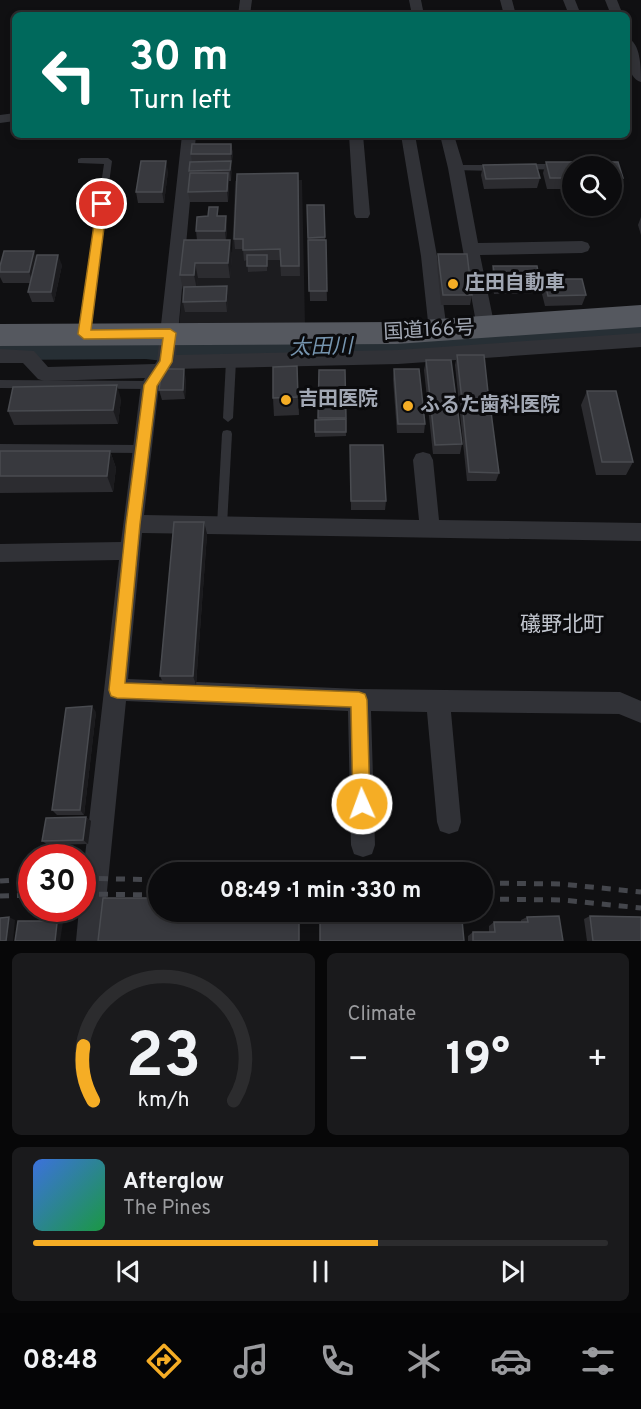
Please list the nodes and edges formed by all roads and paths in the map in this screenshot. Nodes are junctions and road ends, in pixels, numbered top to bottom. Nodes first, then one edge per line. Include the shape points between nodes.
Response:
1 (630, 50) edge
2 (641, 78) edge
3 (189, 138) edge
4 (356, 138) edge
5 (409, 138) edge
6 (448, 138) edge
7 (81, 161) dead end
8 (514, 167) edge
9 (562, 167) edge
10 (456, 168) junction
11 (503, 168) edge
12 (362, 214) dead end
13 (582, 247) dead end
14 (471, 249) junction
15 (641, 316) edge
16 (486, 328) junction
17 (438, 331) junction
18 (84, 334) junction
19 (0, 335) edge
20 (641, 340) edge
21 (396, 346) junction
22 (263, 349) junction
23 (0, 356) edge
24 (164, 358) junction
25 (231, 361) junction
26 (0, 384) edge
27 (228, 418) dead end
28 (227, 434) dead end
29 (0, 448) edge
30 (142, 449) junction
31 (423, 460) dead end
32 (133, 524) junction
33 (222, 525) junction
34 (430, 530) junction
35 (641, 532) edge
36 (130, 551) junction
37 (0, 553) edge
38 (117, 690) junction
39 (359, 700) junction
40 (438, 701) junction
41 (641, 712) edge
42 (449, 822) dead end
43 (363, 845) dead end
44 (89, 941) edge

1 - 2 street
3 - 24 street
4 - 12 street
5 - 17 street
6 - 10 street
7 - 18 lane via 108,161
8 - 9 lane
10 - 11 lane
10 - 14 street
13 - 14 street
14 - 16 street
15 - 16 highway, 国道166号
16 - 17 highway, 国道166号
17 - 21 highway, 国道166号
18 - 19 highway, 国道166号
18 - 24 highway, 国道166号
20 - 21 street
21 - 22 highway, 国道166号
22 - 24 highway, 国道166号
22 - 25 street
23 - 24 street via 28,356 44,374
24 - 25 street
24 - 26 lane
24 - 30 street
25 - 27 lane
28 - 33 lane
29 - 30 lane
30 - 32 street
31 - 34 street
32 - 33 street
32 - 36 street
33 - 34 street
34 - 35 street
36 - 37 street
36 - 38 street
38 - 39 street
38 - 44 street
39 - 40 street
39 - 43 street
40 - 41 street via 620,703
40 - 42 street

